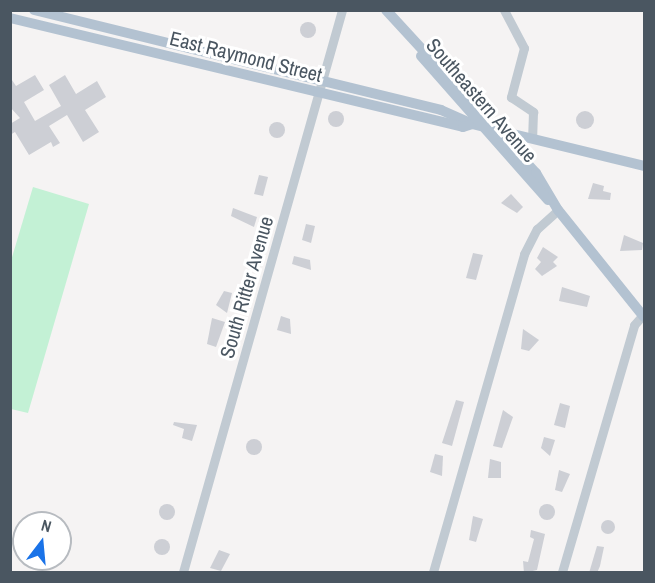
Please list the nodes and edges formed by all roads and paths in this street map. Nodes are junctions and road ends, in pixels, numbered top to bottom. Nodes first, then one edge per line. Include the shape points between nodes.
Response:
1 (34, 10) edge
2 (342, 10) edge
3 (384, 10) edge
4 (504, 10) edge
5 (10, 18) edge
6 (321, 87) junction
7 (452, 94) junction
8 (441, 110) junction
9 (476, 125) junction
10 (499, 130) junction
11 (532, 138) junction
12 (521, 156) junction
13 (645, 166) edge
14 (558, 210) junction
15 (644, 316) edge
16 (183, 573) edge
17 (433, 573) edge
18 (562, 573) edge

1 - 6 main road, East Raymond Street
2 - 6 street, South Ritter Avenue
3 - 7 main road, Southeastern Avenue
3 - 10 main road, Southeastern Avenue
4 - 11 street via 524,48 511,98 533,112
5 - 6 main road, East Raymond Street
6 - 8 main road, East Raymond Street
6 - 9 main road, East Raymond Street via 463,128
6 - 16 street, South Ritter Avenue
7 - 8 main road
7 - 9 main road, Southeastern Avenue
8 - 9 main road, East Raymond Street
9 - 10 main road, East Raymond Street
9 - 14 main road, Southeastern Avenue
10 - 11 main road, East Raymond Street
10 - 12 main road, Southeastern Avenue
11 - 12 main road
11 - 13 main road, East Raymond Street
12 - 14 main road, Southeastern Avenue
14 - 15 main road, Southeastern Avenue
14 - 17 street via 537,229 524,254
15 - 18 street via 634,325

